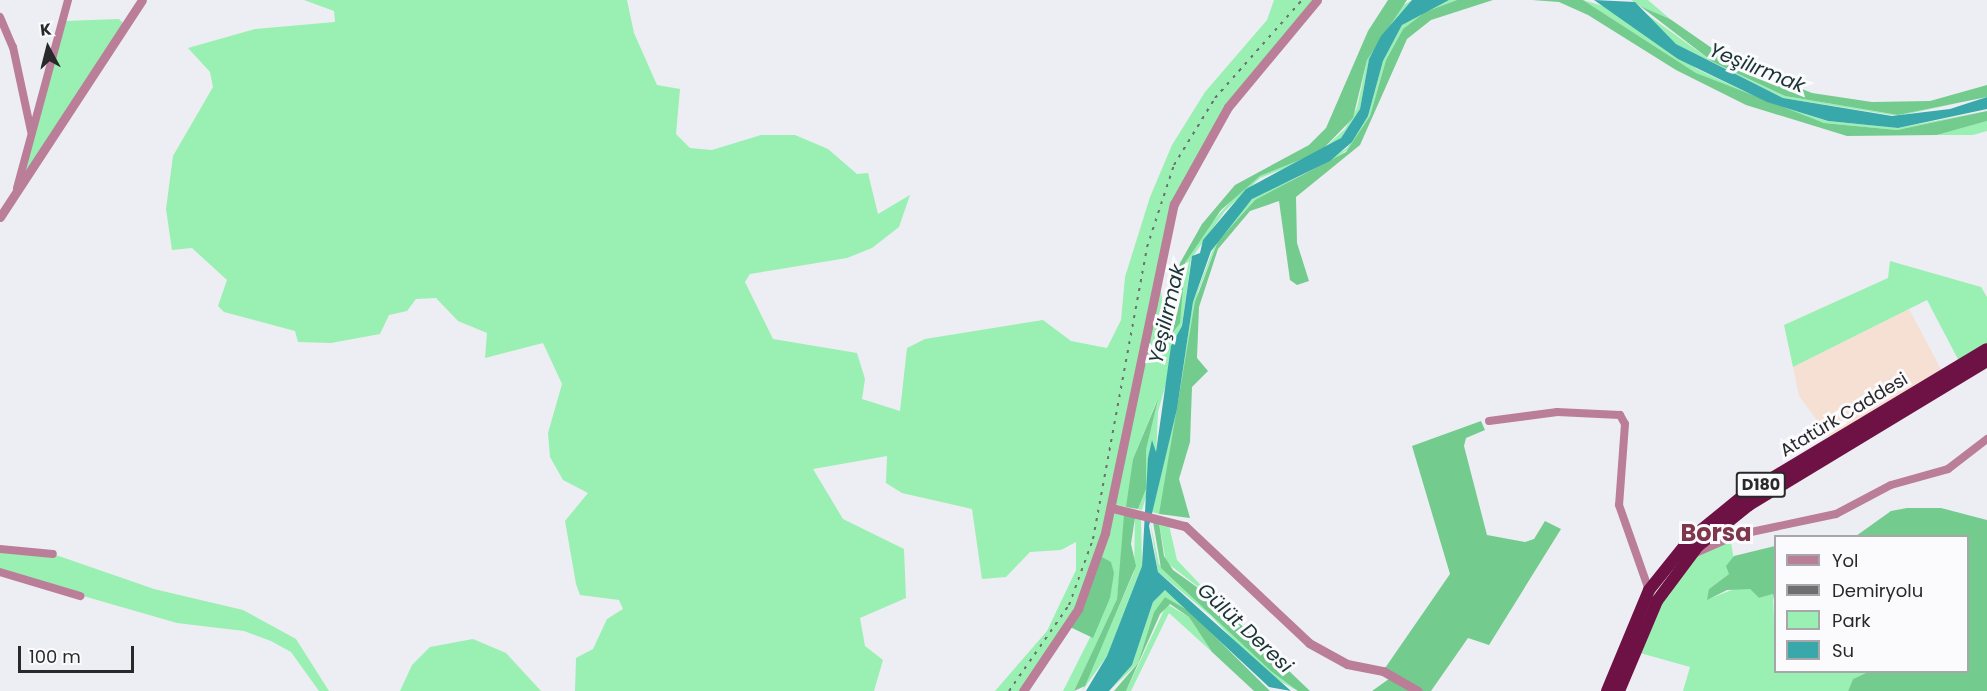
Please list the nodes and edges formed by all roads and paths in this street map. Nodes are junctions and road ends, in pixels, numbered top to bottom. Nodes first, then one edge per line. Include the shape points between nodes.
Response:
1 (68, 0) edge
2 (142, 0) edge
3 (1317, 0) edge
4 (0, 17) edge
5 (32, 136) junction
6 (14, 195) junction
7 (0, 217) edge
8 (1987, 350) edge
9 (1987, 361) edge
10 (1489, 420) dead end
11 (1987, 439) edge
12 (1117, 509) junction
13 (0, 549) edge
14 (53, 554) dead end
15 (1691, 554) junction
16 (0, 572) edge
17 (1649, 590) junction
18 (80, 596) dead end
19 (1023, 691) edge
20 (1418, 691) edge
21 (1607, 691) edge
22 (1619, 691) edge

1 - 5 street
2 - 6 street
3 - 12 street via 1228,107 1174,204 1161,247 1154,313
4 - 5 street via 20,73
5 - 6 street
6 - 7 street
8 - 17 highway, Atatürk Caddesi / D180 via 1744,495 1690,539
9 - 15 highway, Atatürk Caddesi / D180 via 1749,505
10 - 17 street via 1566,412 1620,415 1625,424 1619,505
11 - 15 street via 1948,469 1891,485 1836,514 1737,535
12 - 19 street via 1078,609
12 - 20 street via 1160,519 1194,533 1321,651 1347,664 1383,671
13 - 14 street
15 - 22 highway, Atatürk Caddesi / D180 via 1657,601
16 - 18 street
17 - 21 highway, Atatürk Caddesi / D180

